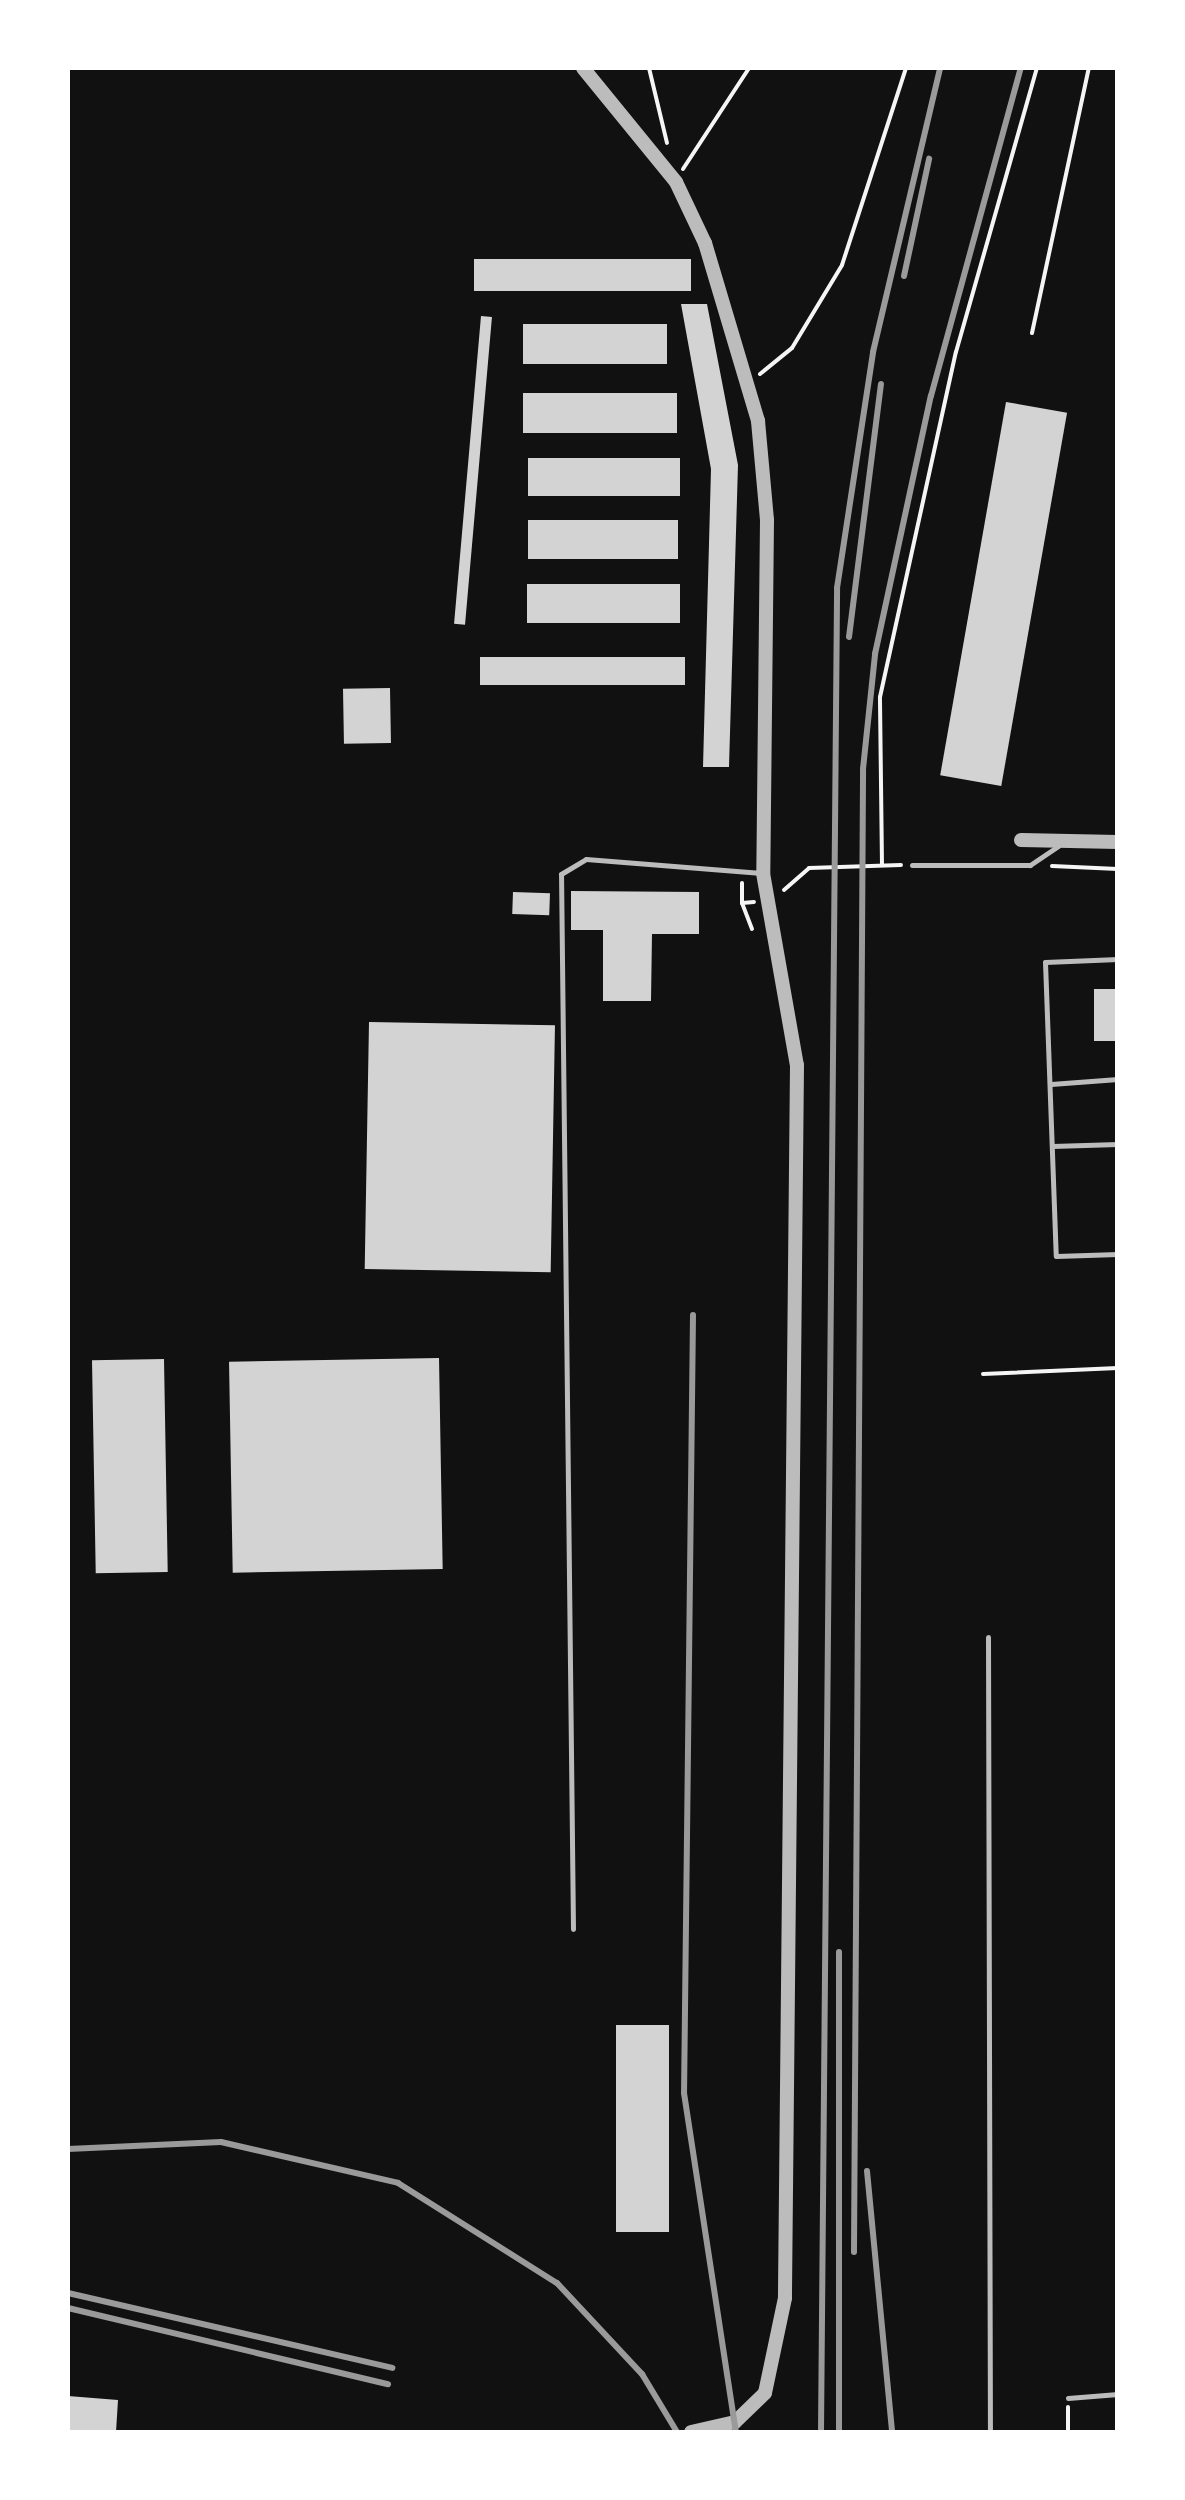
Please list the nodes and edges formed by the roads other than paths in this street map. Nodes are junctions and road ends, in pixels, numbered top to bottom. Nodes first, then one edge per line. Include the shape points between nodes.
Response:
1 (582, 68) edge
2 (1021, 840) dead end
3 (1066, 840) junction
4 (1118, 842) edge
5 (912, 864) road end
6 (763, 873) junction
7 (1118, 959) edge
8 (1118, 1079) edge
9 (1050, 1084) junction
10 (1118, 1144) edge
11 (1052, 1146) junction
12 (1118, 1254) edge
13 (988, 1637) dead end
14 (574, 1929) dead end
15 (1118, 2394) edge
16 (1068, 2398) road end
17 (691, 2432) edge
18 (990, 2432) edge

1 - 6 street via 676,182 748,382 767,520
2 - 3 street
3 - 4 street
3 - 5 lane via 1030,865
6 - 14 lane via 586,859 561,874
6 - 17 street via 797,1065 786,2298 766,2393 735,2422
7 - 9 lane via 1045,962
8 - 9 lane
9 - 11 lane
10 - 11 lane
11 - 12 lane via 1056,1256
13 - 18 lane
15 - 16 lane

